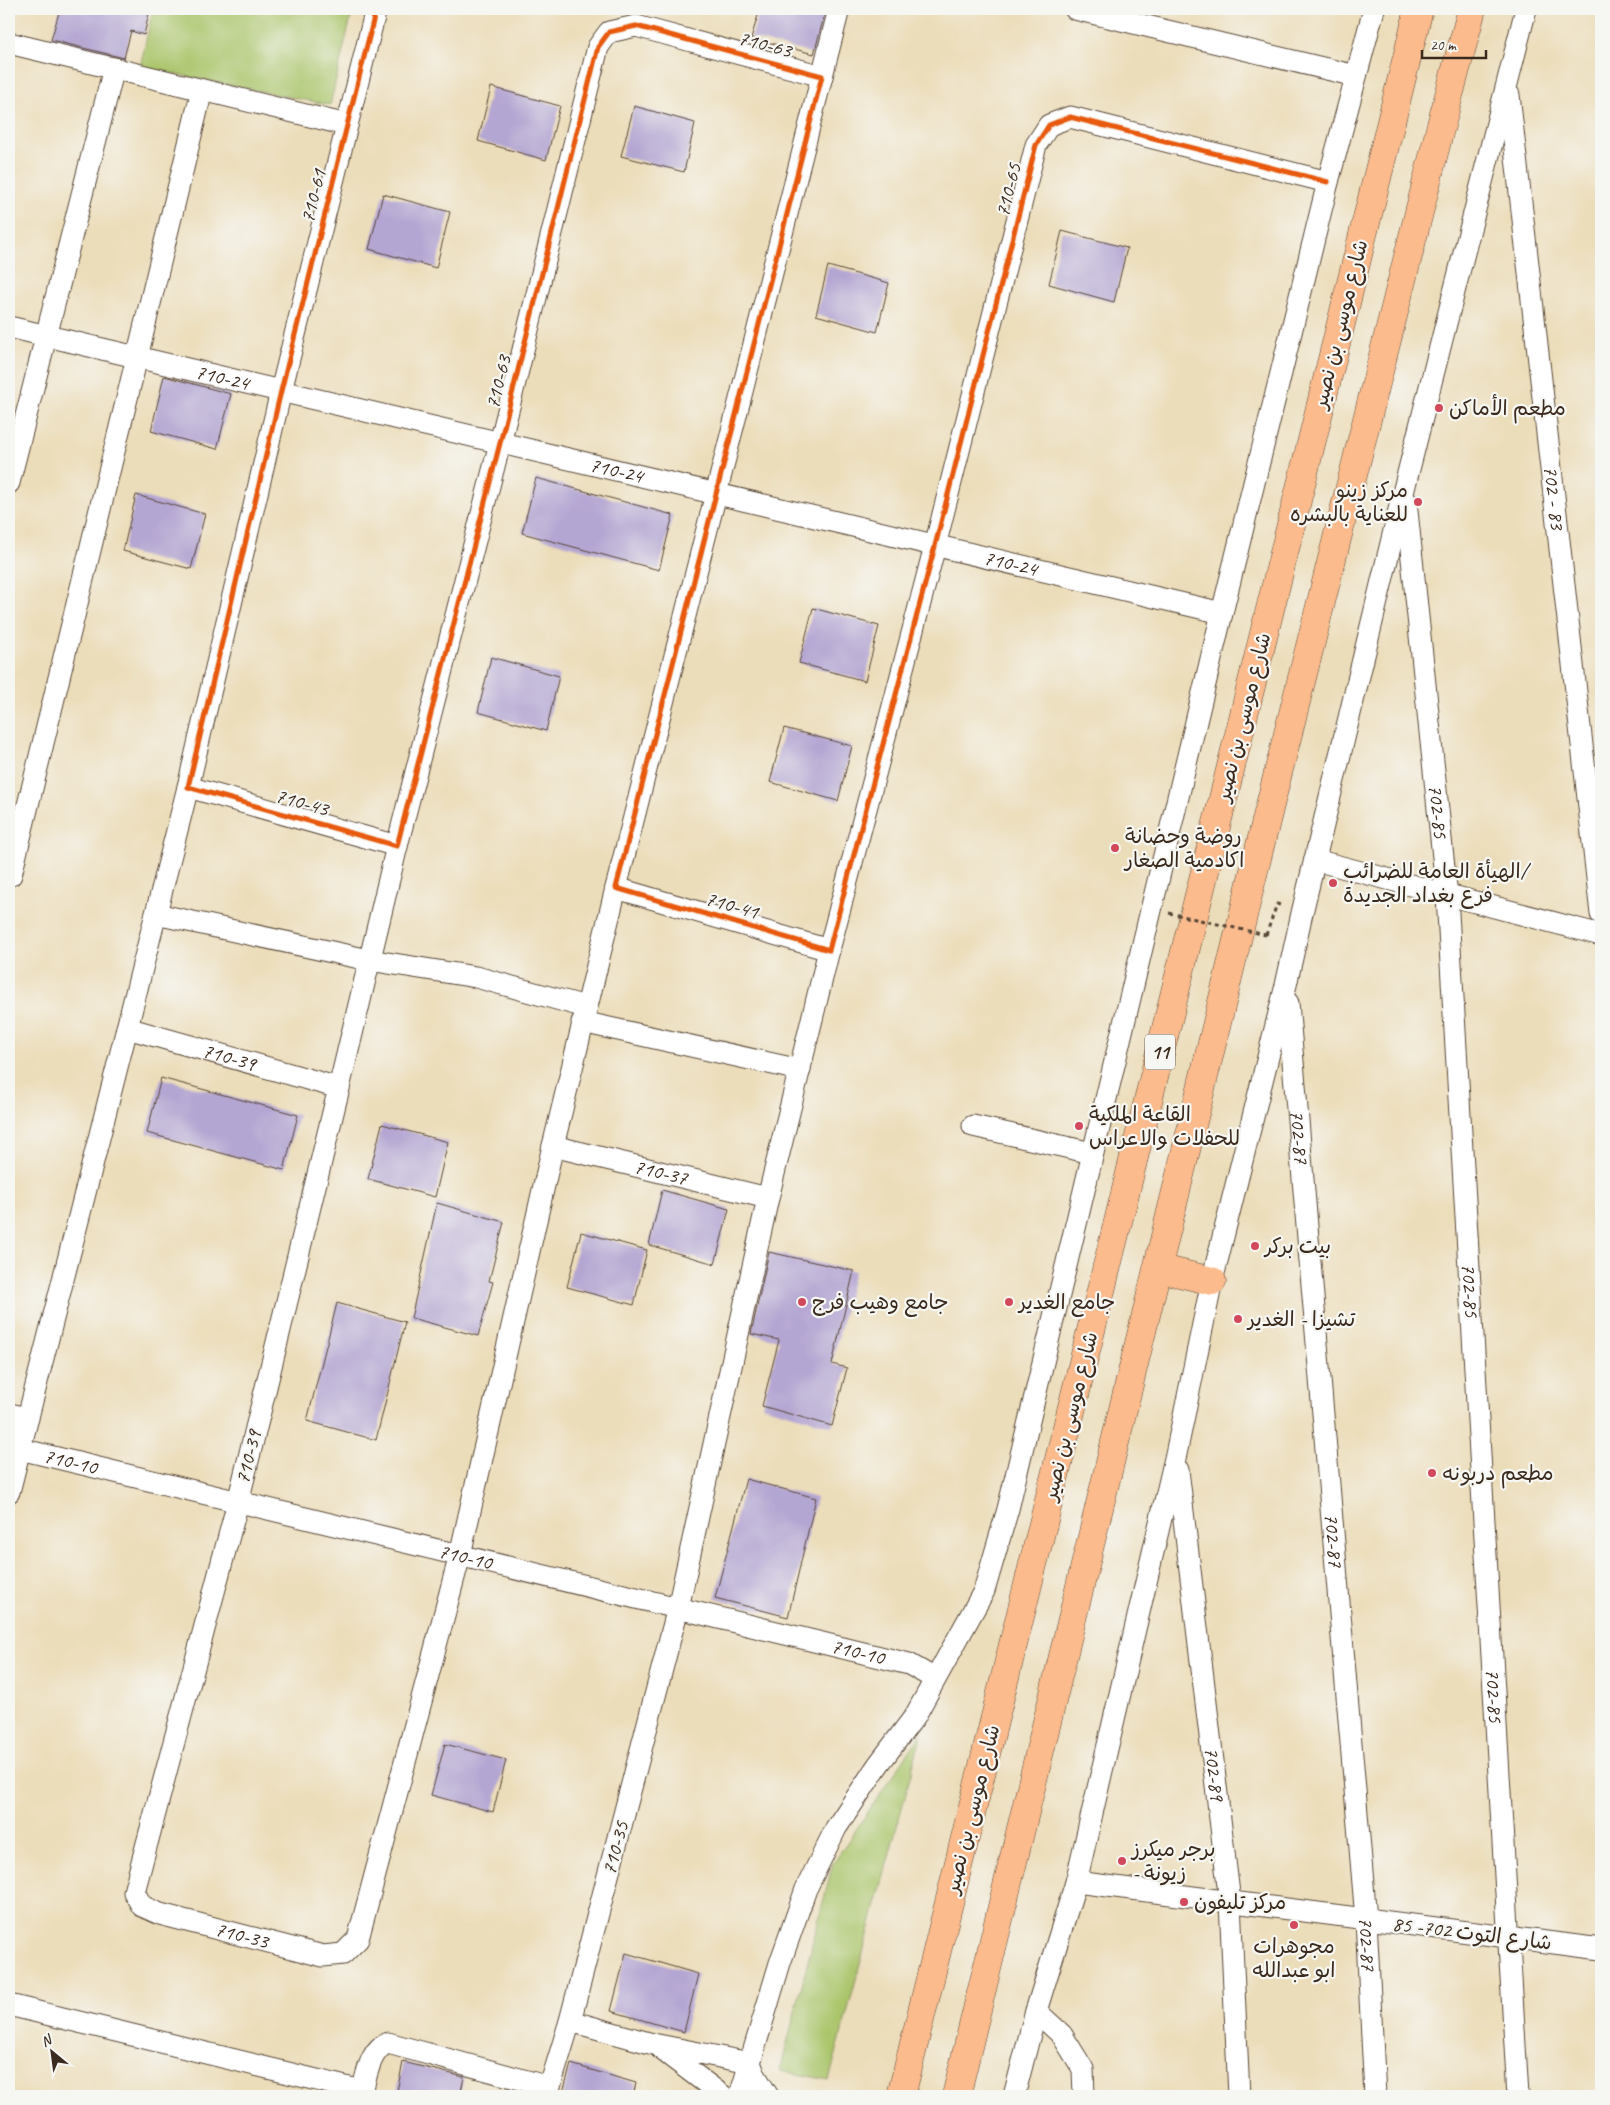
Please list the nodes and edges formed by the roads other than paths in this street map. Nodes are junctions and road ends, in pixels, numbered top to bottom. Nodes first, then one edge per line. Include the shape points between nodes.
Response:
1 (376, 9) edge
2 (839, 9) edge
3 (1075, 9) edge
4 (1374, 9) edge
5 (1419, 9) edge
6 (1472, 9) edge
7 (1526, 9) edge
8 (9, 43) edge
9 (114, 68) junction
10 (822, 76) junction
11 (1356, 76) junction
12 (1508, 81) junction
13 (202, 90) junction
14 (347, 125) junction
15 (1328, 182) junction
16 (9, 327) edge
17 (47, 336) junction
18 (136, 357) junction
19 (281, 391) junction
20 (500, 443) junction
21 (9, 483) edge
22 (1405, 485) junction
23 (715, 494) junction
24 (936, 546) junction
25 (1222, 613) junction
26 (188, 787) junction
27 (397, 846) junction
28 (1315, 860) junction
29 (10, 878) edge
30 (616, 888) junction
31 (1447, 896) junction
32 (156, 914) junction
33 (1601, 914) edge
34 (1601, 935) edge
35 (829, 950) junction
36 (369, 960) junction
37 (1286, 985) junction
38 (584, 1015) junction
39 (127, 1028) junction
40 (800, 1070) junction
41 (339, 1088) junction
42 (973, 1126) dead end
43 (553, 1146) junction
44 (1092, 1153) junction
45 (768, 1198) junction
46 (1158, 1268) junction
47 (1212, 1281) junction
48 (18, 1416) edge
49 (20, 1449) junction
50 (1176, 1454) junction
51 (9, 1492) edge
52 (238, 1502) junction
53 (460, 1555) junction
54 (678, 1608) junction
55 (935, 1679) junction
56 (1076, 1882) junction
57 (1230, 1902) junction
58 (1366, 1919) junction
59 (1509, 1938) junction
60 (1601, 1949) edge
61 (9, 2005) edge
62 (1036, 2011) junction
63 (570, 2021) junction
64 (653, 2044) junction
65 (750, 2063) junction
66 (548, 2092) edge
67 (361, 2094) edge
68 (723, 2096) edge
69 (740, 2096) edge
70 (768, 2096) edge
71 (901, 2096) edge
72 (956, 2096) edge
73 (1014, 2096) edge
74 (1084, 2096) edge
75 (1239, 2096) edge
76 (1375, 2096) edge
77 (1518, 2096) edge

1 - 14 street, 710-61
2 - 10 street
3 - 11 street
4 - 11 street
5 - 71 main road, شارع موسى بن نصير / 11
6 - 46 main road, 11 via 1269,809
7 - 12 street
8 - 9 street
9 - 13 street
9 - 17 street
10 - 20 street, 710-63 via 636,26 609,32 598,47
10 - 23 street
11 - 15 street
12 - 22 street
12 - 33 street, 702 - 83
13 - 14 street
13 - 18 street
14 - 19 street, 710-61
15 - 24 street, 710-65 via 1070,117 1049,124 1036,145
15 - 25 street
16 - 17 street, 710-24
17 - 18 street, 710-24
17 - 21 street
18 - 19 street, 710-24
18 - 29 street
19 - 20 street, 710-24
19 - 26 street
20 - 23 street, 710-24
20 - 27 street
22 - 28 street
22 - 31 street, 702-85
23 - 24 street, 710-24
23 - 30 street
24 - 25 street, 710-24
24 - 35 street
25 - 44 street
26 - 27 street, 710-43
26 - 32 street
27 - 36 street
28 - 31 street
28 - 37 street
30 - 35 street, 710-41
30 - 38 street
31 - 34 street
31 - 59 street, 702-85
32 - 36 street
32 - 39 street
35 - 40 street
36 - 38 street via 476,977
36 - 41 street
37 - 47 street
37 - 58 street, 702-87
38 - 40 street
38 - 43 street
39 - 41 street, 710-39
39 - 48 street
40 - 45 street
41 - 52 street, 710-39
42 - 44 street
43 - 45 street, 710-37
43 - 53 street
44 - 55 street via 1008,1509 984,1591
45 - 54 street
46 - 47 main road
46 - 72 main road, 11
47 - 50 street
48 - 49 street
49 - 51 street
49 - 52 street, 710-10
50 - 56 street
50 - 57 street, 702-89
52 - 53 street, 710-10
52 - 53 street, 710-33 via 134,1892 142,1906 160,1914 324,1956 344,1954 358,1939
53 - 54 street, 710-10
54 - 55 street, 710-10 via 909,1664
54 - 63 street, 710-35
55 - 65 street via 916,1716 836,1828 806,1889
56 - 57 street, شارع التوت 702- 85
56 - 62 street
57 - 58 street, شارع التوت 702- 85
57 - 75 street, 702-89
58 - 59 street, شارع التوت 702- 85
58 - 76 street, 702-87
59 - 60 street, شارع التوت 702- 85
59 - 77 street, 702-85
61 - 67 street
62 - 73 street
62 - 74 street via 1062,2035 1083,2069
63 - 64 street
63 - 66 street, 710-35
64 - 65 street
64 - 68 street
65 - 69 street
65 - 70 street
66 - 67 street via 388,2043 375,2052

